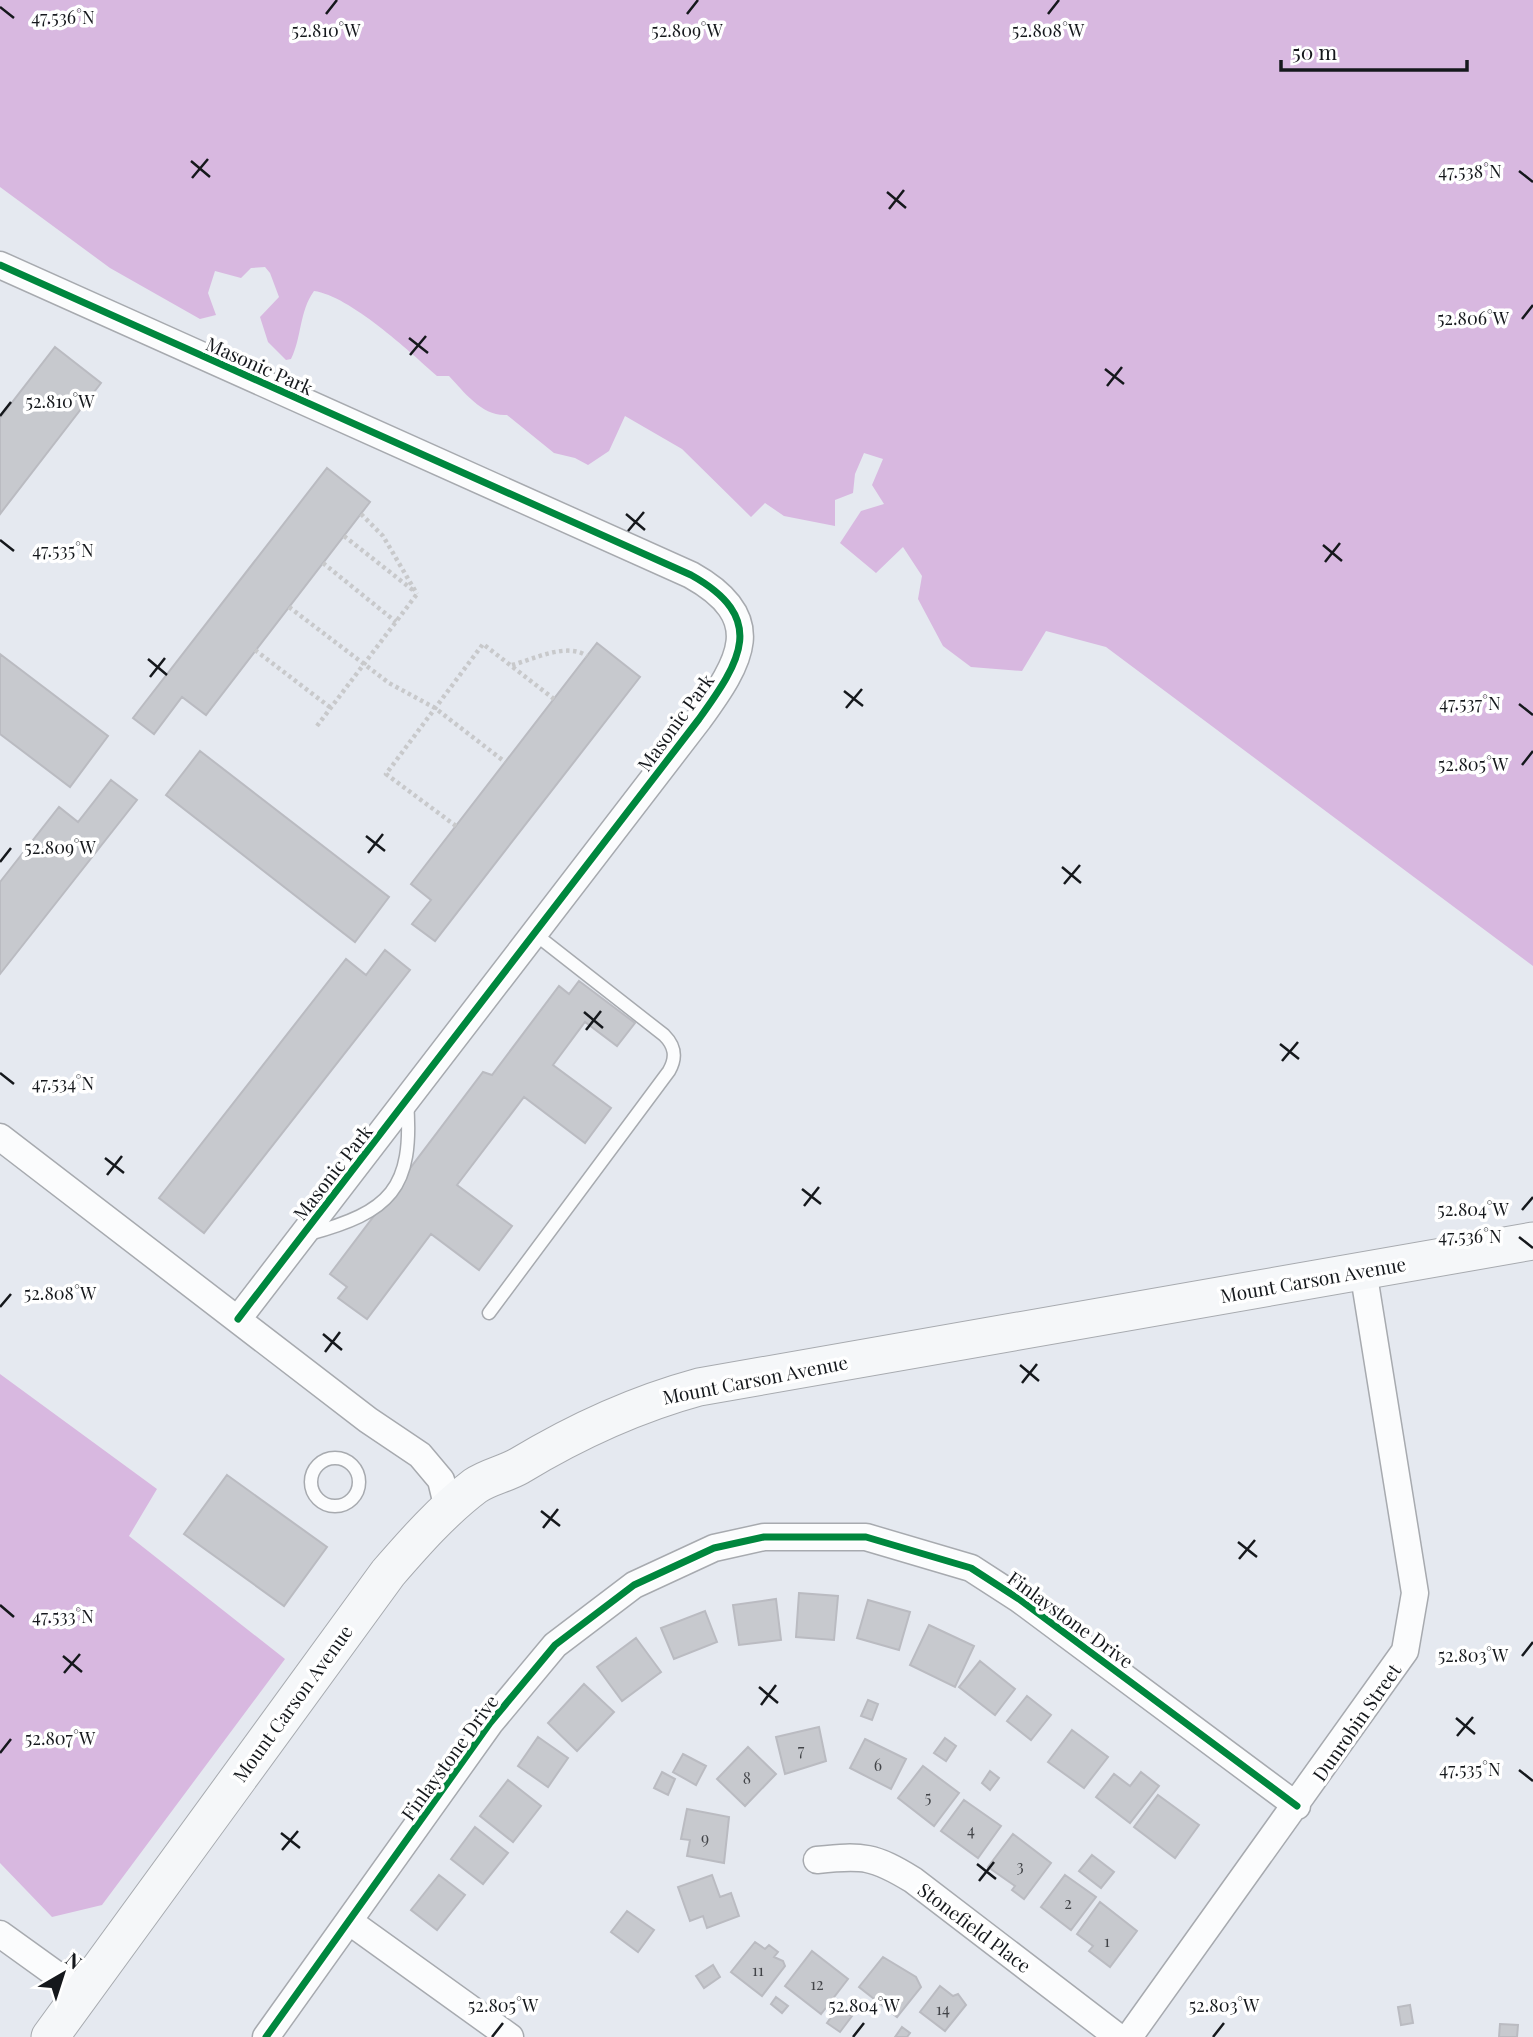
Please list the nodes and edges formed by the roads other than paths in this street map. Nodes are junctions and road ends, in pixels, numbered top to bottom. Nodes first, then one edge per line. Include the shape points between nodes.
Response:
1 (0, 265) edge
2 (534, 934) junction
3 (407, 1100) junction
4 (0, 1137) edge
5 (302, 1236) junction
6 (1533, 1241) edge
7 (1363, 1270) junction
8 (489, 1314) dead end
9 (238, 1319) junction
10 (448, 1509) junction
11 (1297, 1806) junction
12 (817, 1860) dead end
13 (350, 1922) junction
14 (0, 1934) edge
15 (82, 1993) junction
16 (50, 2037) edge
17 (266, 2037) edge
18 (510, 2037) edge
19 (1118, 2037) edge
20 (1129, 2037) edge

1 - 2 street, Masonic Park via 691,575 729,602 740,638 723,684
2 - 3 street, Masonic Park
2 - 8 lane via 664,1035 673,1046 674,1059
3 - 5 street, Masonic Park
3 - 5 lane via 407,1161 387,1197 366,1215
4 - 9 street
5 - 9 street, Masonic Park
6 - 7 main road, Mount Carson Avenue
7 - 10 main road, Mount Carson Avenue via 699,1387 638,1405 576,1432 478,1484
7 - 11 street, Dunrobin Street via 1411,1562 1412,1624 1395,1668
9 - 10 street via 420,1455 441,1480
10 - 15 main road, Mount Carson Avenue via 388,1573
11 - 13 street, Finlaystone Drive via 971,1568 866,1537 764,1537 714,1548 634,1585 555,1645 490,1723
11 - 20 street, Dunrobin Street
12 - 19 street, Stonefield Place via 850,1856 880,1860 913,1880
13 - 17 street, Finlaystone Drive
13 - 18 street
14 - 15 street
15 - 16 main road, Mount Carson Avenue

